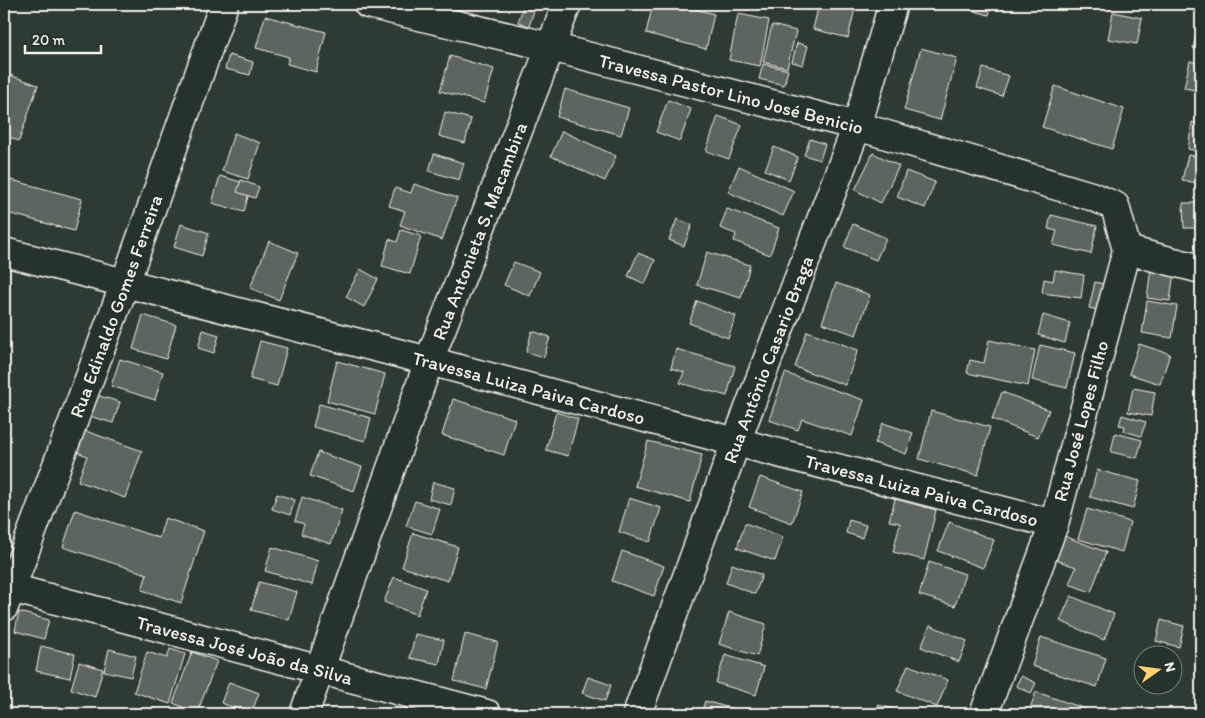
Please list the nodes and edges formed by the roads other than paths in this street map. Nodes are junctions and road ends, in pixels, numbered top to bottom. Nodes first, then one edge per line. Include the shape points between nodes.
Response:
1 (224, 4) edge
2 (368, 4) edge
3 (566, 4) edge
4 (893, 4) edge
5 (551, 47) junction
6 (857, 126) junction
7 (1127, 250) junction
8 (4, 252) edge
9 (1201, 269) edge
10 (125, 283) junction
11 (429, 360) junction
12 (736, 442) junction
13 (1054, 524) junction
14 (6, 594) edge
15 (320, 669) junction
16 (304, 714) edge
17 (488, 714) edge
18 (637, 714) edge
19 (984, 714) edge

1 - 10 street, Rua Edinaldo Gomes Ferreira
2 - 5 street, Travessa Pastor Lino José Benicio
3 - 5 street, Rua Antonieta S. Macambira
4 - 6 street, Rua Antônio Casario Braga
5 - 6 street, Travessa Pastor Lino José Benicio
5 - 11 street, Rua Antonieta S. Macambira
6 - 7 street, Travessa Pastor Lino José Benicio via 1115,206
6 - 12 street, Rua Antônio Casario Braga
7 - 9 street
7 - 13 street, Rua José Lopes Filho
8 - 10 street, Travessa Luiza Paiva Cardoso
10 - 11 street, Travessa Luiza Paiva Cardoso
10 - 14 street, Rua Edinaldo Gomes Ferreira
11 - 12 street, Travessa Luiza Paiva Cardoso
11 - 15 street, Rua Antonieta S. Macambira
12 - 13 street, Travessa Luiza Paiva Cardoso
12 - 18 street, Rua Antônio Casario Braga
13 - 19 street, Rua José Lopes Filho
14 - 15 street, Travessa José João da Silva
15 - 16 street, Rua Antonieta S. Macambira
15 - 17 street, Travessa José João da Silva

